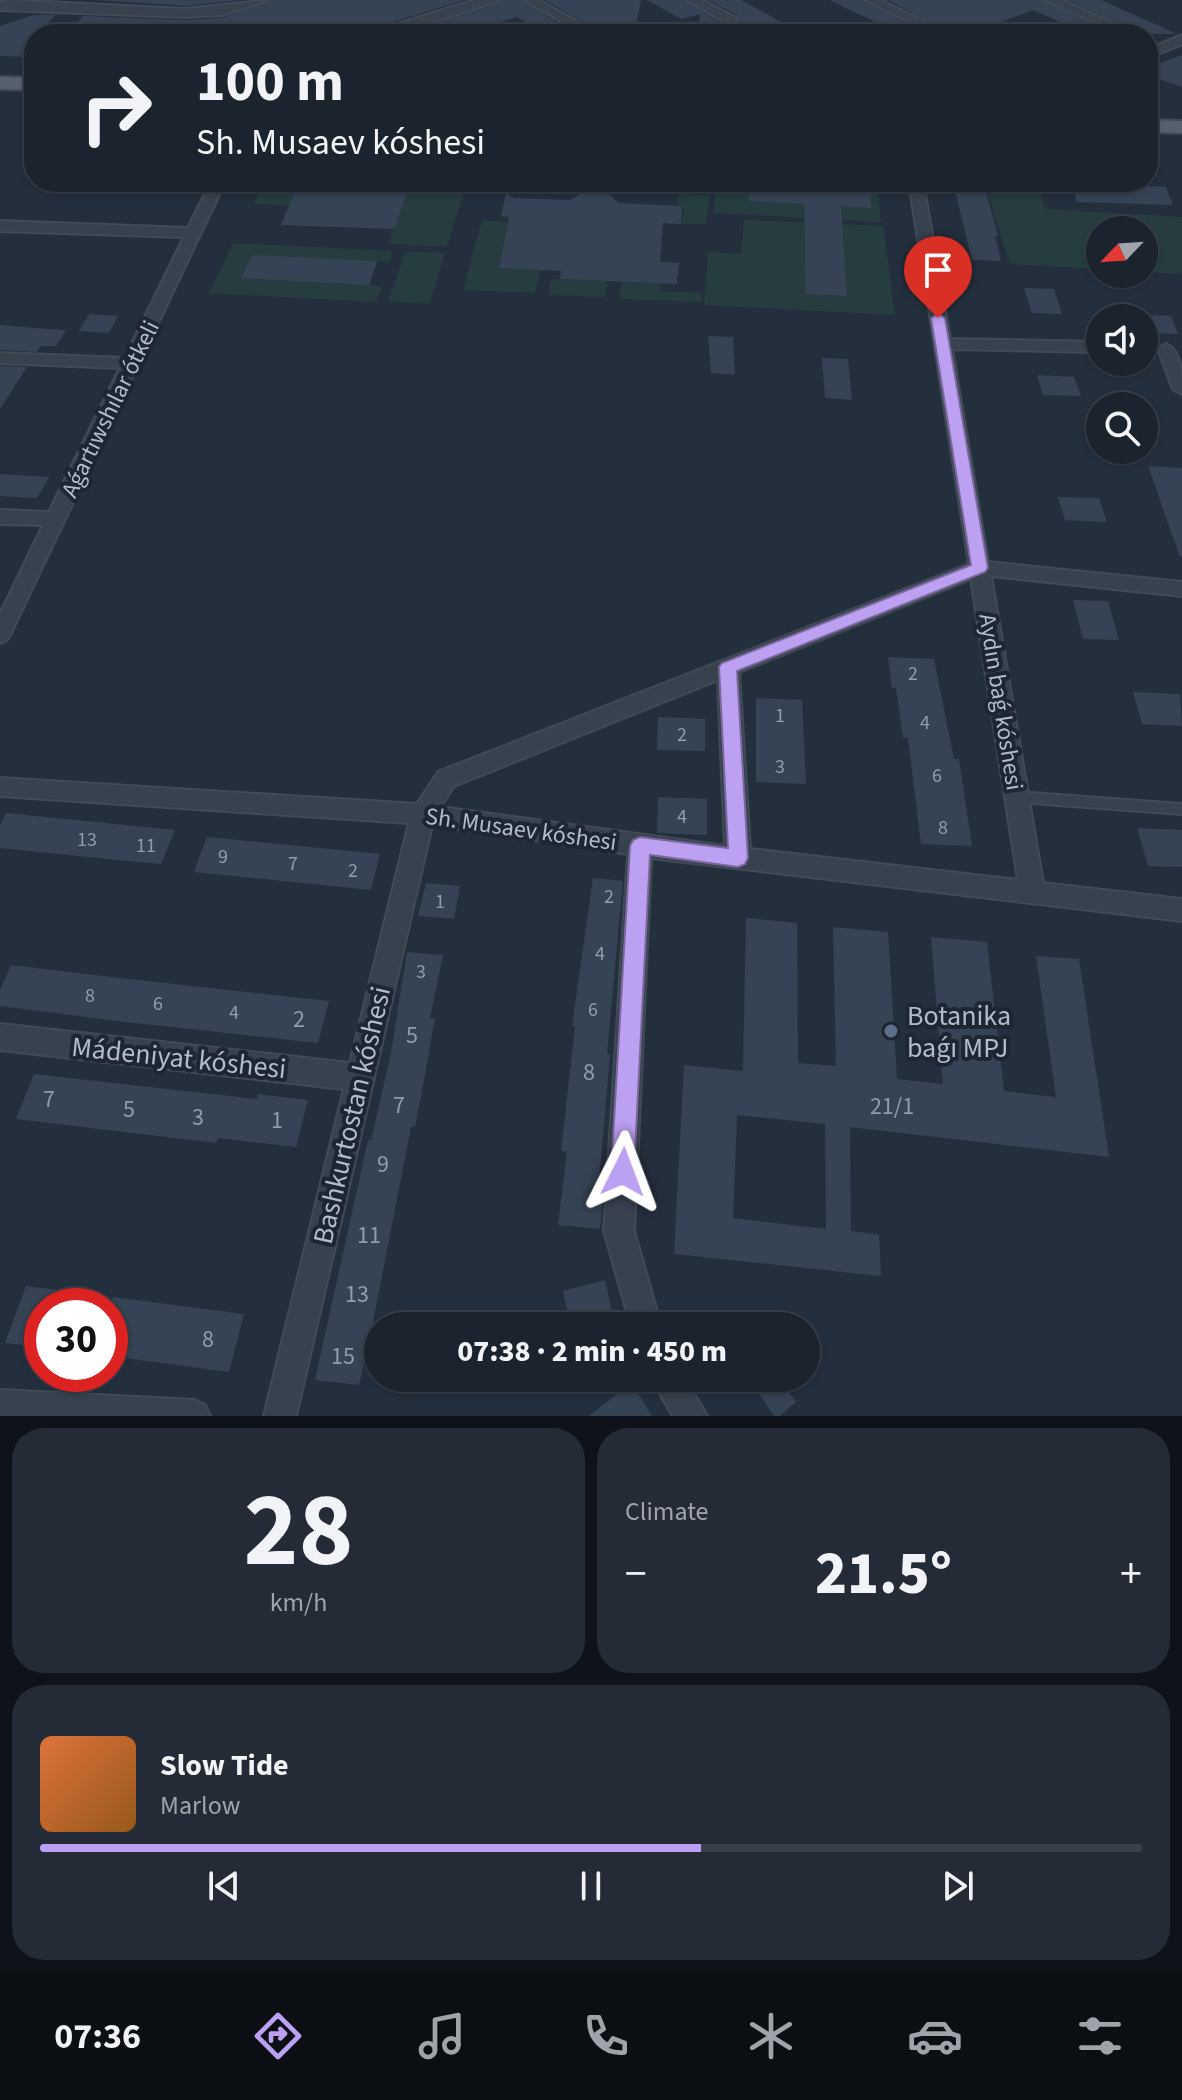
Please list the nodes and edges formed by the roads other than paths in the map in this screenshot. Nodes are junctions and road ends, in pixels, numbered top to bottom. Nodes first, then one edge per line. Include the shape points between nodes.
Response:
1 (263, 0) edge
2 (491, 0) edge
3 (530, 0) edge
4 (693, 0) edge
5 (872, 0) edge
6 (1052, 0) edge
7 (0, 6) edge
8 (413, 24) edge
9 (574, 24) edge
10 (732, 24) edge
11 (921, 24) edge
12 (1107, 24) edge
13 (1182, 39) edge
14 (1158, 46) edge
15 (1162, 48) junction
16 (1158, 50) edge
17 (0, 83) edge
18 (24, 84) edge
19 (1158, 126) edge
20 (1182, 127) edge
21 (213, 192) edge
22 (918, 192) edge
23 (0, 226) edge
24 (195, 233) junction
25 (942, 344) junction
26 (1086, 347) edge
27 (1174, 349) edge
28 (0, 358) edge
29 (133, 363) junction
30 (1182, 389) edge
31 (0, 517) edge
32 (56, 519) junction
33 (979, 568) junction
34 (1182, 589) edge
35 (0, 635) edge
36 (728, 667) junction
37 (0, 787) edge
38 (1017, 797) junction
39 (1182, 809) edge
40 (423, 814) junction
41 (640, 846) junction
42 (738, 858) junction
43 (1032, 891) junction
44 (1182, 910) edge
45 (0, 1037) edge
46 (358, 1077) junction
47 (642, 1312) edge
48 (676, 1392) edge
49 (0, 1406) edge
50 (194, 1416) edge
51 (280, 1416) edge
52 (691, 1416) edge

1 - 7 street via 222,11 186,13
2 - 8 street
3 - 9 street
4 - 10 street
5 - 11 street
6 - 12 street
13 - 15 street
14 - 15 street
15 - 16 street
17 - 18 main road
19 - 20 main road
21 - 24 street, Aǵartıwshılar ótkeli
22 - 25 street, Aydın baǵ kóshesi
23 - 24 street
24 - 29 street, Aǵartıwshılar ótkeli
25 - 26 street
25 - 33 street, Aydın baǵ kóshesi
27 - 30 street
28 - 29 street
29 - 32 street, Aǵartıwshılar ótkeli
31 - 32 street
32 - 35 street, Aǵartıwshılar ótkeli
33 - 34 street
33 - 36 street, Bashkurtostan kóshesi
33 - 38 street, Aydın baǵ kóshesi
36 - 40 street, Bashkurtostan kóshesi via 446,779
36 - 42 street
37 - 40 street, Sh. Musaev kóshesi
38 - 39 lane
38 - 43 street, Aydın baǵ kóshesi
40 - 41 street, Sh. Musaev kóshesi
40 - 46 street, Bashkurtostan kóshesi
41 - 42 street, Sh. Musaev kóshesi
41 - 47 street via 619,1231
42 - 43 street, Sh. Musaev kóshesi
43 - 44 street, Sh. Musaev kóshesi
45 - 46 street, Mádeniyat kóshesi
46 - 51 street, Bashkurtostan kóshesi
48 - 52 street
49 - 50 street

